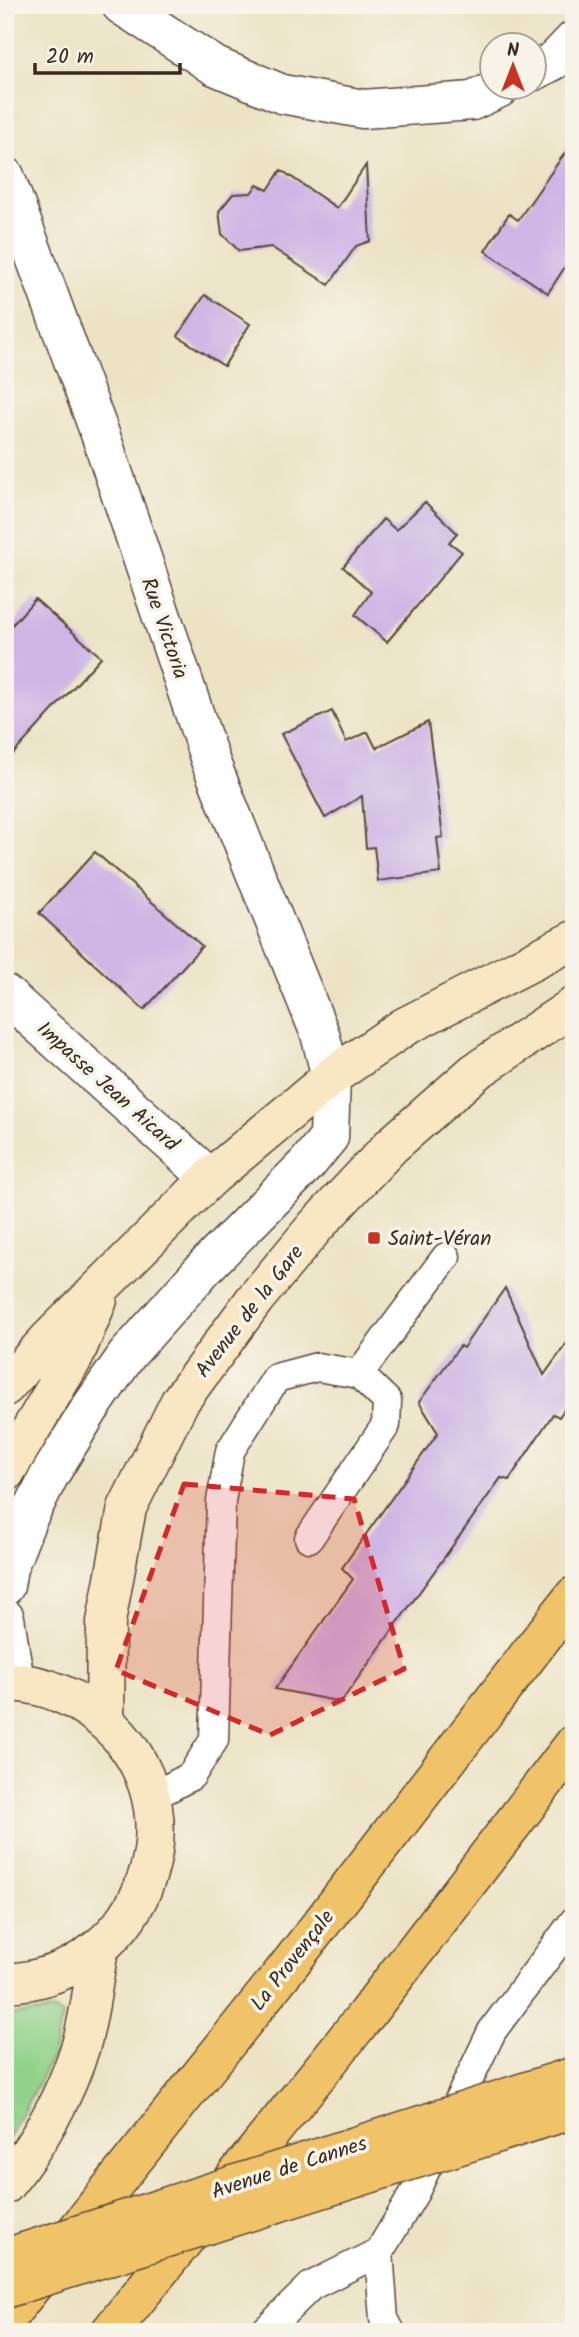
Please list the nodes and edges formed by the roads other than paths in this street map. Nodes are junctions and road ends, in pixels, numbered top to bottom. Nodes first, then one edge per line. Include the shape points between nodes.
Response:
1 (121, 5) edge
2 (574, 40) edge
3 (548, 64) edge
4 (477, 99) edge
5 (5, 176) edge
6 (574, 940) edge
7 (5, 994) edge
8 (574, 1006) edge
9 (331, 1077) junction
10 (210, 1178) junction
11 (446, 1257) dead end
12 (105, 1282) junction
13 (359, 1374) junction
14 (5, 1386) edge
15 (5, 1474) edge
16 (309, 1538) dead end
17 (5, 1586) edge
18 (574, 1596) edge
19 (5, 1618) edge
20 (10, 1682) edge
21 (105, 1722) junction
22 (574, 1744) edge
23 (149, 1798) junction
24 (574, 1921) edge
25 (99, 1950) junction
26 (5, 1983) edge
27 (574, 2076) edge
28 (574, 2109) edge
29 (5, 2185) edge
30 (379, 2252) junction
31 (5, 2258) edge
32 (5, 2289) edge
33 (5, 2320) edge
34 (110, 2332) edge
35 (264, 2332) edge
36 (391, 2332) edge

1 - 4 street via 215,66 282,94 363,109
2 - 3 street
5 - 9 street, Rue Victoria via 103,442 211,763 320,1034
6 - 9 main road via 404,1027
7 - 10 street, Impasse Jean Aicard
8 - 21 main road, Avenue de la Gare via 475,1072 391,1146 255,1299 180,1401 127,1508 106,1622
9 - 10 main road
9 - 17 street, Rue Victoria via 329,1137 127,1355 44,1487 17,1544
10 - 12 main road
11 - 13 lane
12 - 14 main road
12 - 15 main road via 74,1357
13 - 16 lane via 387,1401 386,1425
13 - 23 lane via 317,1367 276,1378 230,1451 221,1501 214,1740 191,1776
18 - 33 main road, La Provençale via 293,1960
19 - 20 street
20 - 21 main road via 70,1698
21 - 23 main road via 133,1756
22 - 34 main road via 365,2015
23 - 25 main road via 154,1820 151,1865 122,1926
24 - 30 lane via 492,2031 415,2192
25 - 26 main road via 56,1975
25 - 29 main road via 81,2045 62,2093 29,2155
27 - 31 main road, Avenue de Cannes, bridge
28 - 32 main road, Avenue de Cannes, bridge
30 - 35 lane via 311,2286
30 - 36 lane via 384,2319

